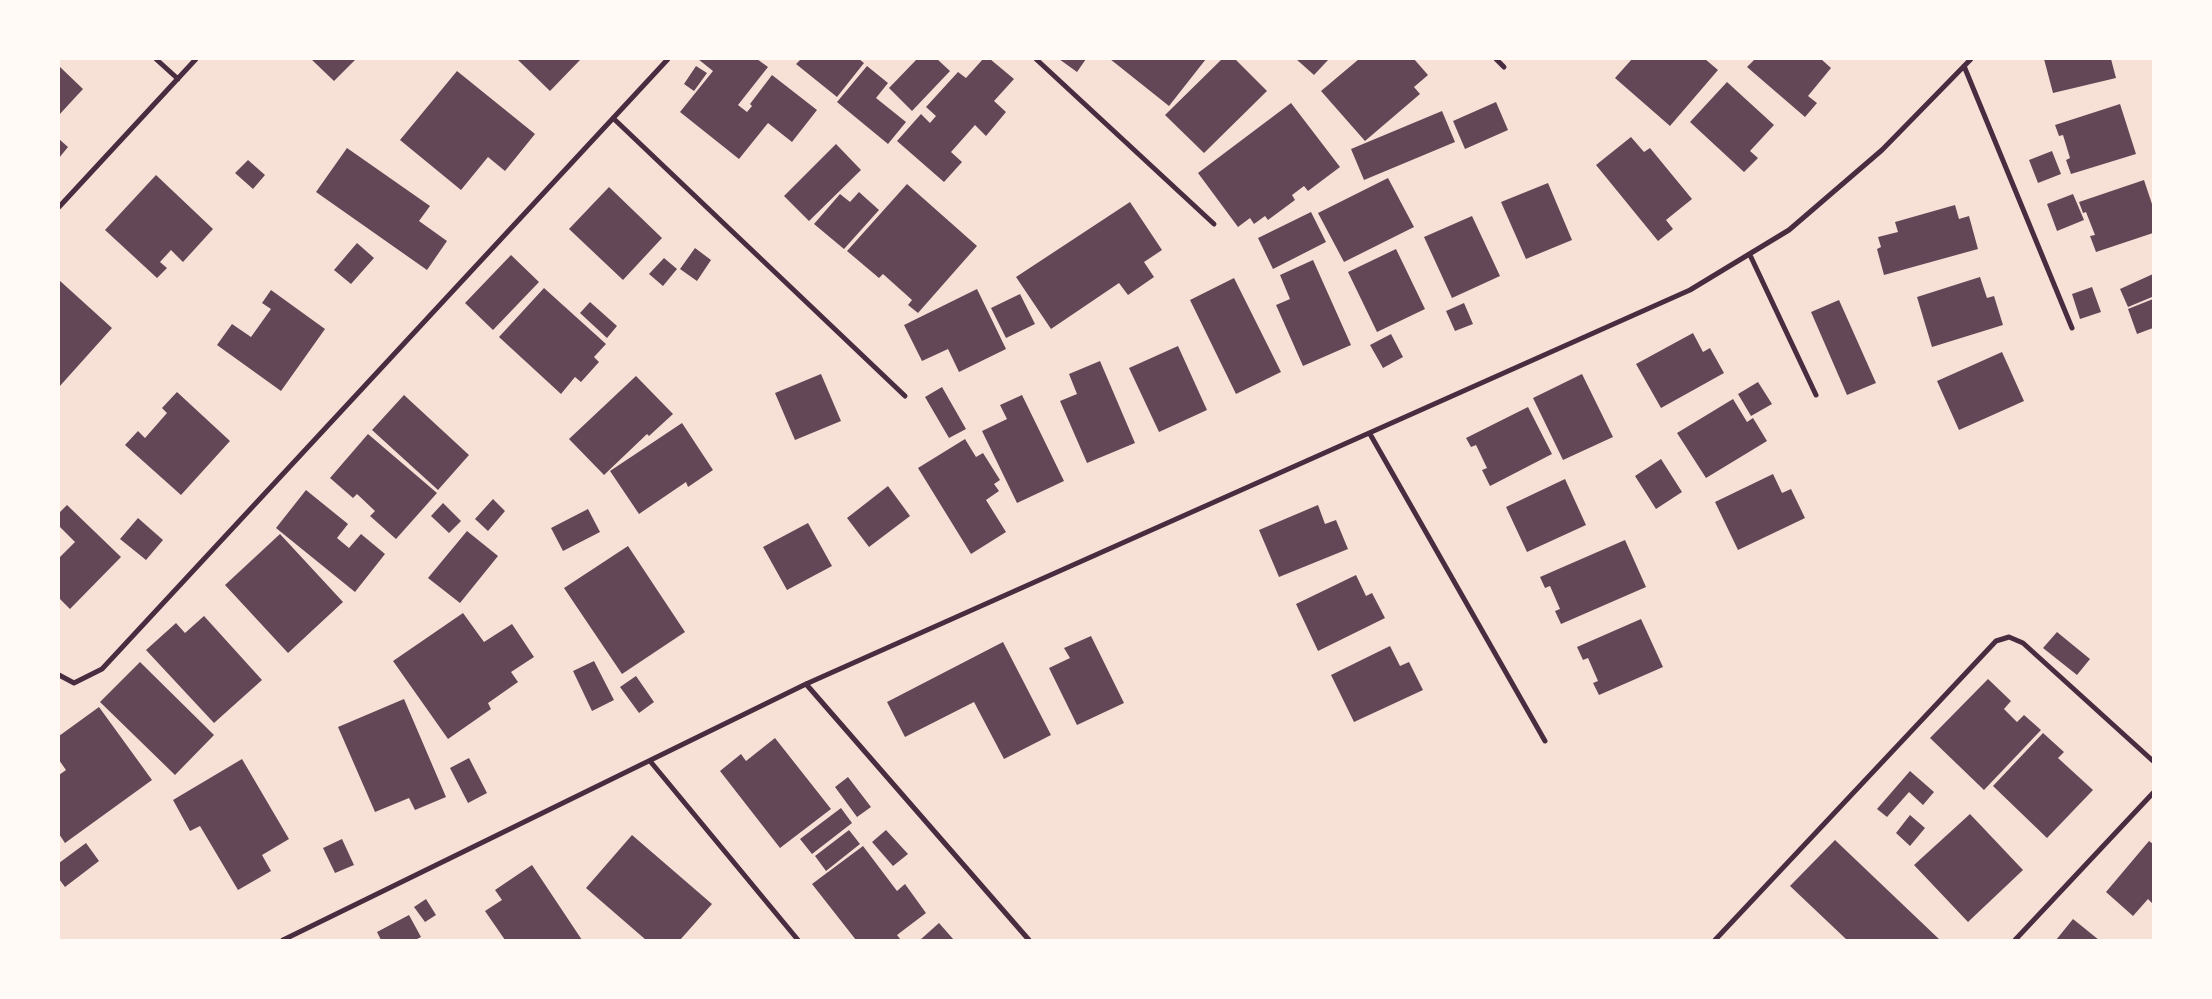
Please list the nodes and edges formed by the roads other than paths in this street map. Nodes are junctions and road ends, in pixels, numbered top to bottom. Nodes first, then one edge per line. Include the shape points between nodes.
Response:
1 (156, 59) edge
2 (196, 59) edge
3 (668, 59) edge
4 (1036, 59) edge
5 (1496, 59) edge
6 (1971, 59) edge
7 (1964, 66) junction
8 (1504, 67) dead end
9 (178, 79) junction
10 (613, 118) junction
11 (59, 207) edge
12 (1214, 224) dead end
13 (1750, 255) junction
14 (2072, 328) dead end
15 (1816, 395) dead end
16 (905, 396) dead end
17 (1370, 434) junction
18 (59, 675) edge
19 (806, 684) junction
20 (1545, 741) dead end
21 (650, 761) junction
22 (2153, 761) edge
23 (2153, 793) edge
24 (283, 940) edge
25 (798, 940) edge
26 (1029, 940) edge
27 (1715, 940) edge
28 (2014, 940) edge

1 - 9 street
2 - 9 street
3 - 10 street
4 - 12 street
5 - 8 street
6 - 7 street
7 - 13 street via 1882,150 1789,230
7 - 14 street
9 - 11 street
10 - 16 street
10 - 18 street via 102,669 74,682
13 - 15 street
13 - 17 street via 1690,290
17 - 19 street
17 - 20 street
19 - 21 street
19 - 26 street
21 - 24 street
21 - 25 street
22 - 27 street via 2023,643 2009,637 1996,641
23 - 28 street

